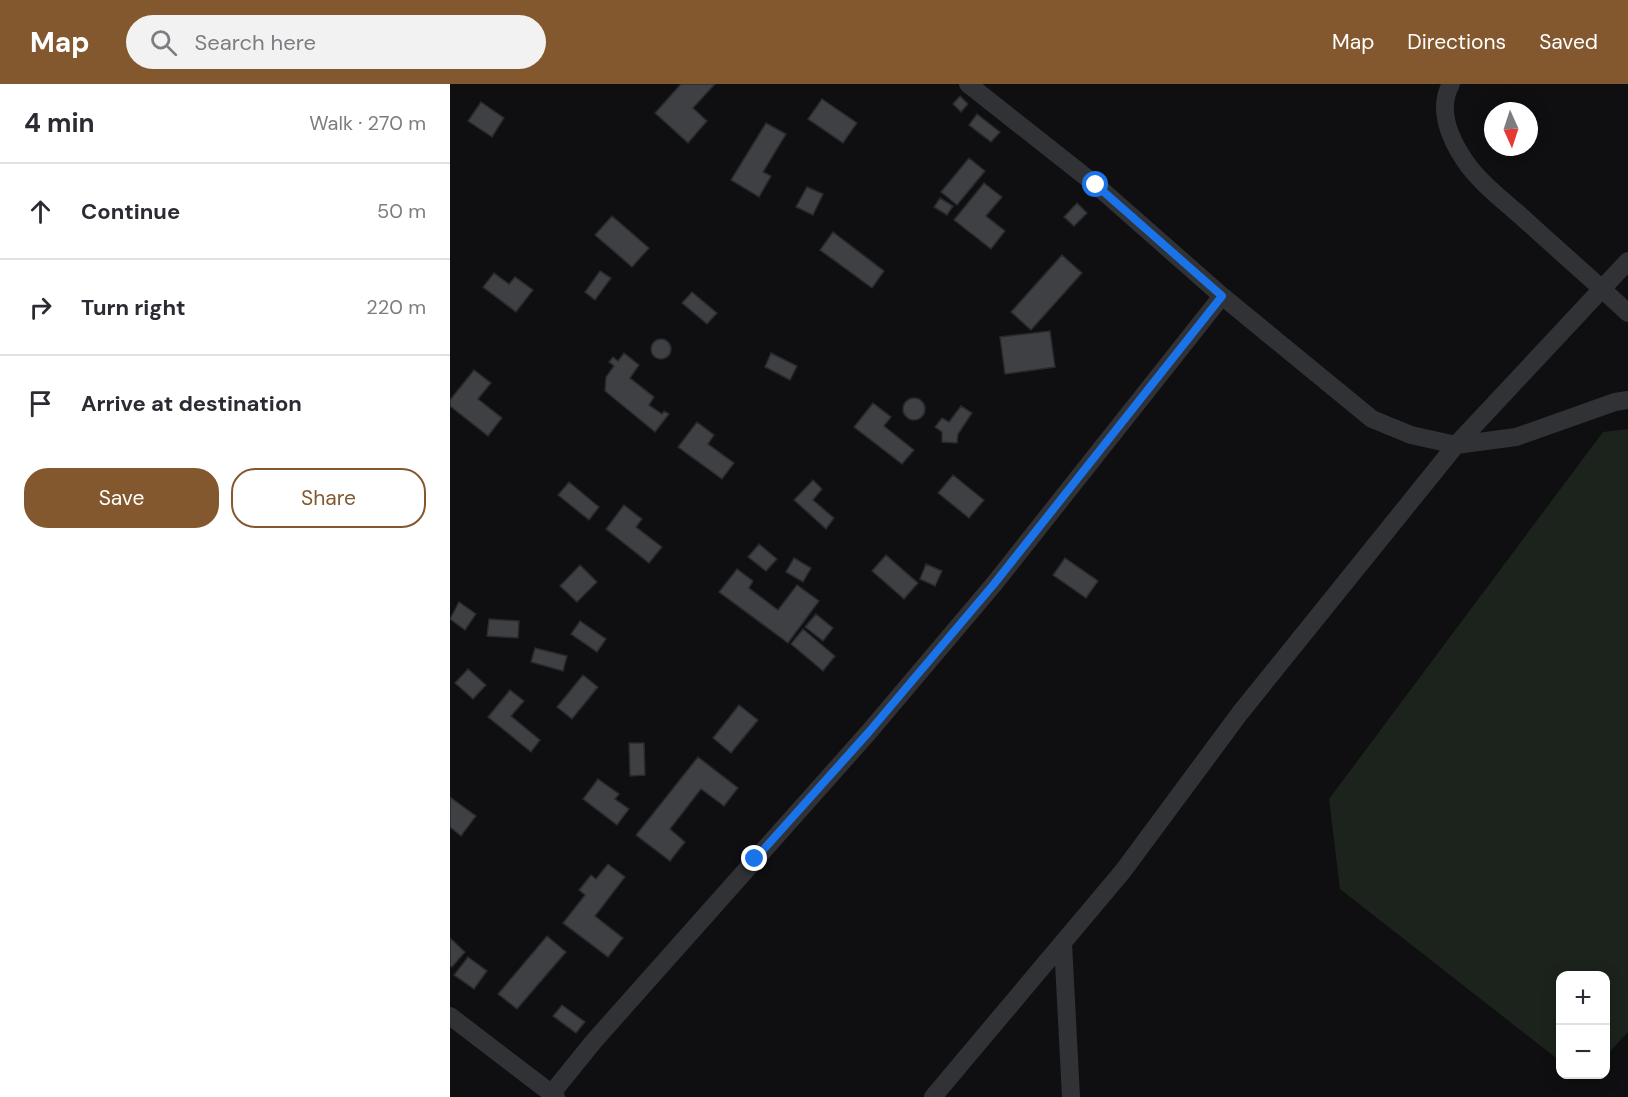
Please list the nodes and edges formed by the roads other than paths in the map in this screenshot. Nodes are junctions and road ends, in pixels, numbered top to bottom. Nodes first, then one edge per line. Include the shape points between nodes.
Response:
1 (968, 84) edge
2 (1451, 84) edge
3 (1628, 261) edge
4 (1602, 289) junction
5 (1222, 296) junction
6 (1628, 314) edge
7 (1628, 400) edge
8 (1456, 445) junction
9 (1063, 943) junction
10 (450, 1016) edge
11 (554, 1095) edge
12 (933, 1097) edge
13 (1071, 1097) edge

1 - 5 street via 1096,185
2 - 4 street via 1444,109 1448,129 1465,162
3 - 4 street
4 - 6 street
4 - 8 street
5 - 8 street via 1372,419 1411,435
5 - 11 street via 987,593 594,1041
7 - 8 street via 1516,437
8 - 9 street via 1240,713 1123,871
9 - 12 street
9 - 13 street
10 - 11 street

